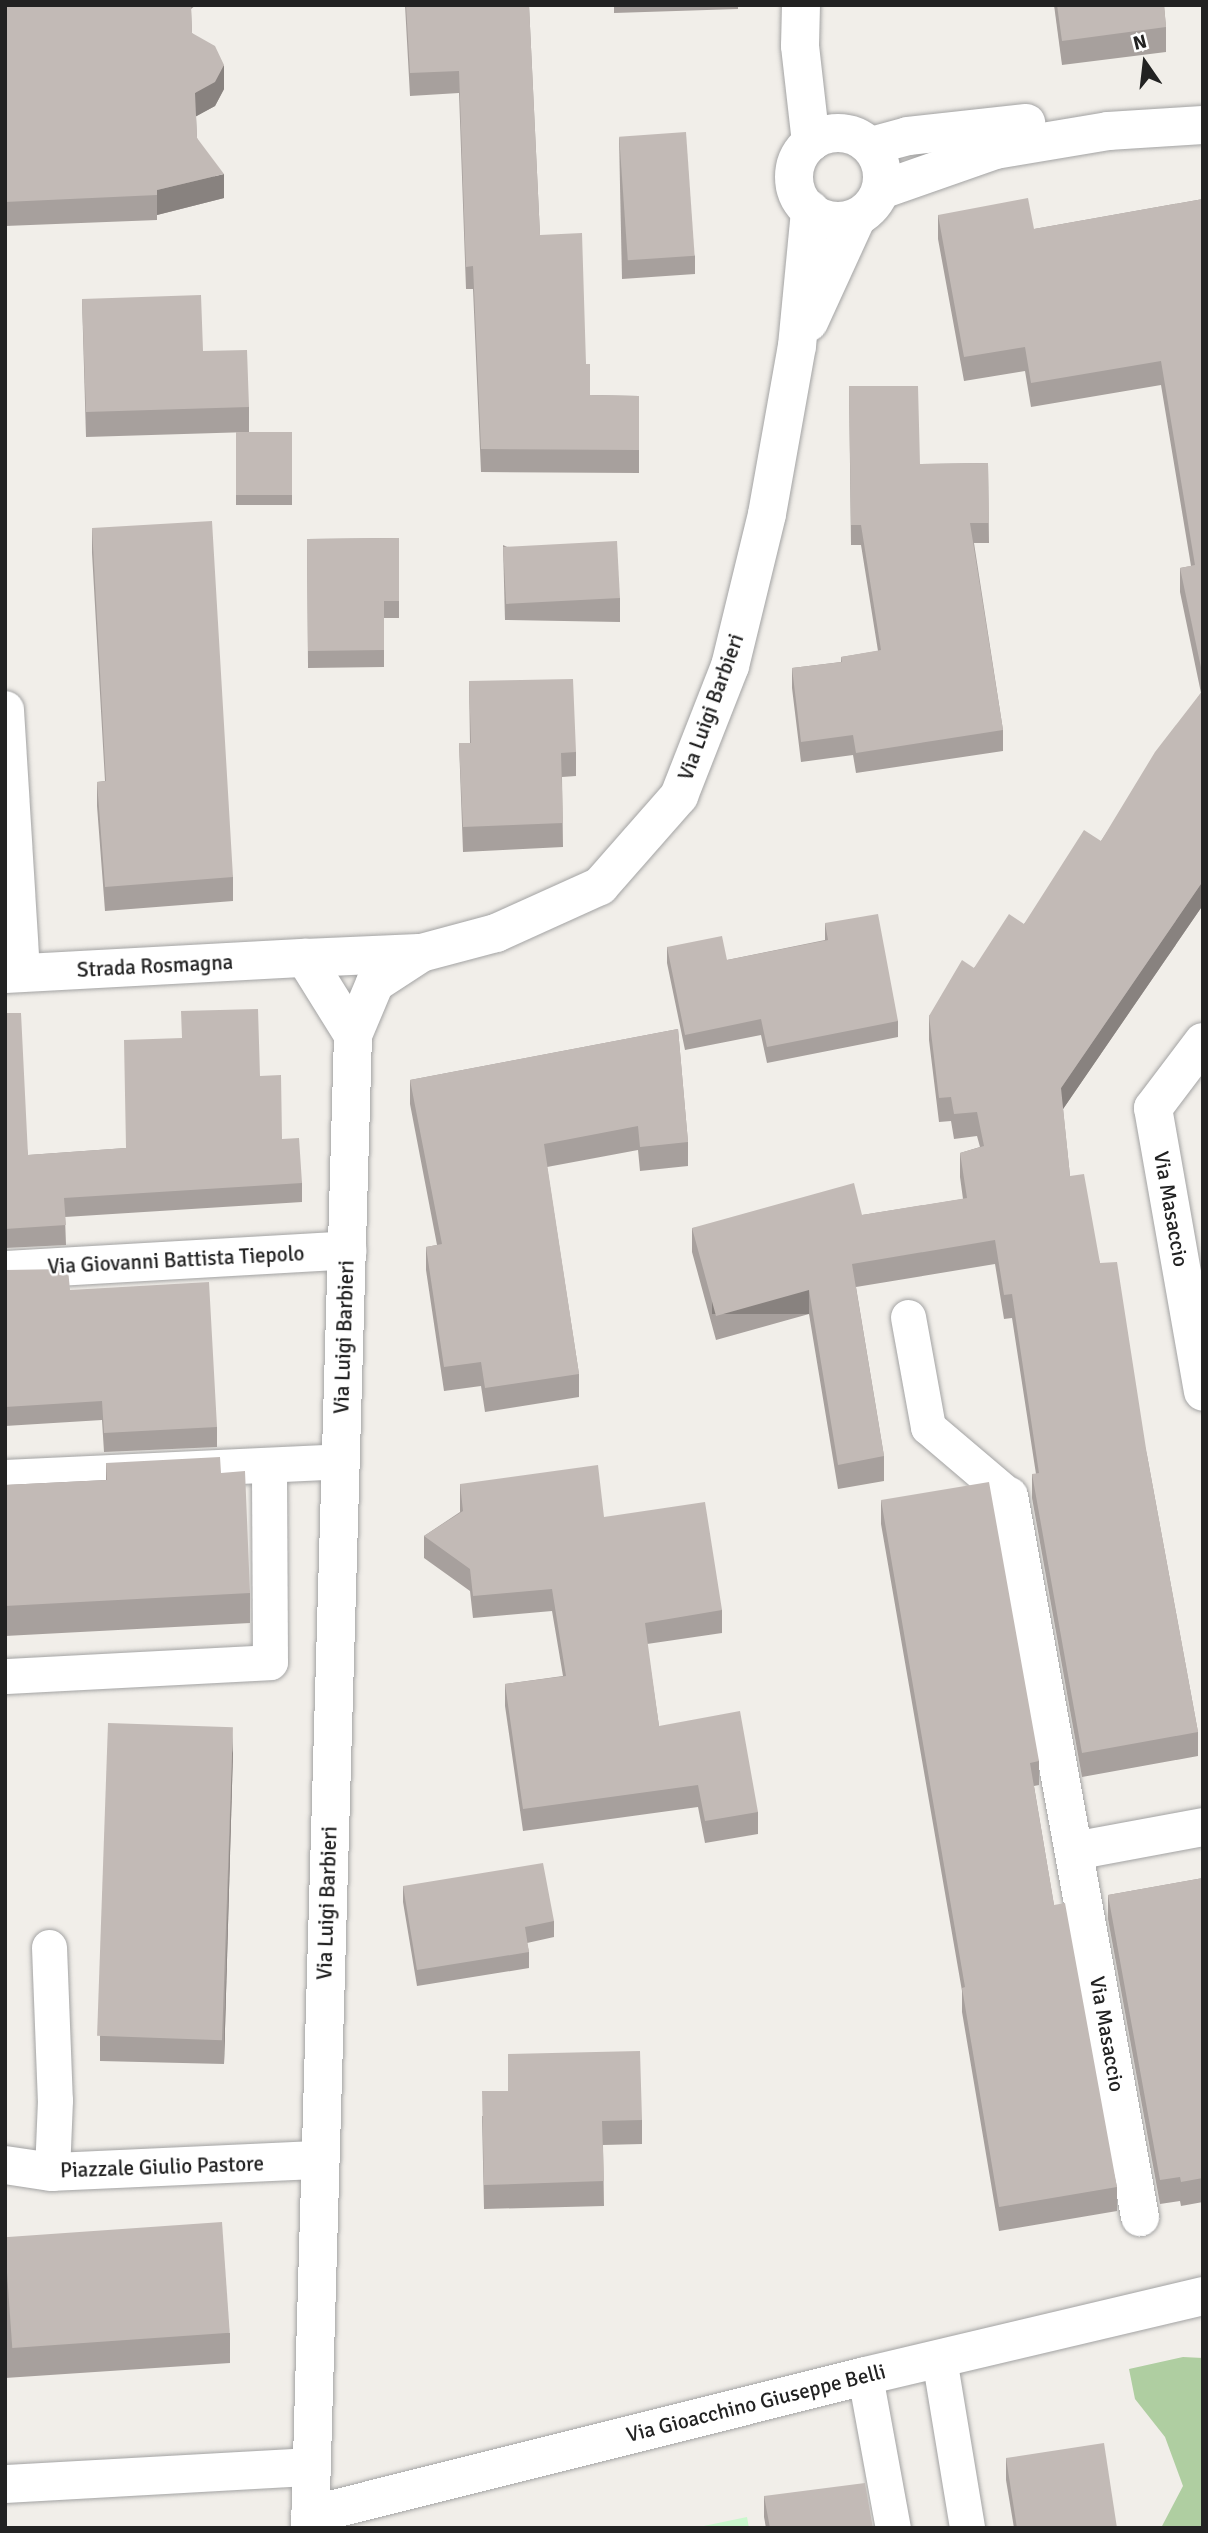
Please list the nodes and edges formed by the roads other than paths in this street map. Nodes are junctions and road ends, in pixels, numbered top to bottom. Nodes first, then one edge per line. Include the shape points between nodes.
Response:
1 (801, 5) edge
2 (1203, 125) edge
3 (1108, 131) junction
4 (842, 141) junction
5 (869, 204) junction
6 (810, 210) junction
7 (797, 346) junction
8 (5, 710) edge
9 (421, 953) junction
10 (305, 958) junction
11 (13, 973) edge
12 (353, 1035) junction
13 (1203, 1042) edge
14 (347, 1250) junction
15 (5, 1270) edge
16 (908, 1317) dead end
17 (1203, 1392) edge
18 (340, 1461) junction
19 (269, 1466) junction
20 (5, 1477) edge
21 (1009, 1496) joint
22 (5, 1676) edge
23 (1203, 1827) edge
24 (1074, 1852) junction
25 (49, 1947) dead end
26 (320, 2160) junction
27 (5, 2165) edge
28 (52, 2172) junction
29 (1140, 2217) dead end
30 (1203, 2295) edge
31 (939, 2358) junction
32 (865, 2376) junction
33 (311, 2467) junction
34 (5, 2484) edge
35 (310, 2521) edge
36 (893, 2528) edge
37 (967, 2528) edge

1 - 4 street via 800,46
2 - 3 street
3 - 4 street via 1030,122
3 - 5 street via 995,150
4 - 5 street via 879,159 883,175
4 - 6 street via 800,154 794,184
5 - 6 street via 842,221 827,220
5 - 7 street, Via Luigi Barbieri
6 - 7 street, Via Luigi Barbieri
7 - 9 street, Via Luigi Barbieri via 767,514 730,666 679,796 600,886 496,933
8 - 11 street
9 - 10 street, Strada Rosmagna
9 - 12 street, Via Luigi Barbieri via 375,983
10 - 11 street, Strada Rosmagna
10 - 12 street
12 - 14 street, Via Luigi Barbieri
13 - 17 street, Via Masaccio via 1153,1108
14 - 15 street, Via Giovanni Battista Tiepolo
14 - 18 street, Via Luigi Barbieri
16 - 21 lane via 928,1427
18 - 19 lane
18 - 26 street, Via Luigi Barbieri
19 - 20 lane
19 - 22 lane via 270,1662
21 - 24 street, Via Masaccio
23 - 24 street
24 - 29 street, Via Masaccio
25 - 28 lane via 55,2101
26 - 28 street, Piazzale Giulio Pastore
26 - 33 street, Via Luigi Barbieri
27 - 28 street, Piazzale Giulio Pastore
30 - 31 street, Via Gioacchino Giuseppe Belli
31 - 32 street, Via Gioacchino Giuseppe Belli
31 - 37 lane
32 - 35 street, Via Gioacchino Giuseppe Belli
32 - 36 lane
33 - 34 street
33 - 35 street, Via Luigi Barbieri

